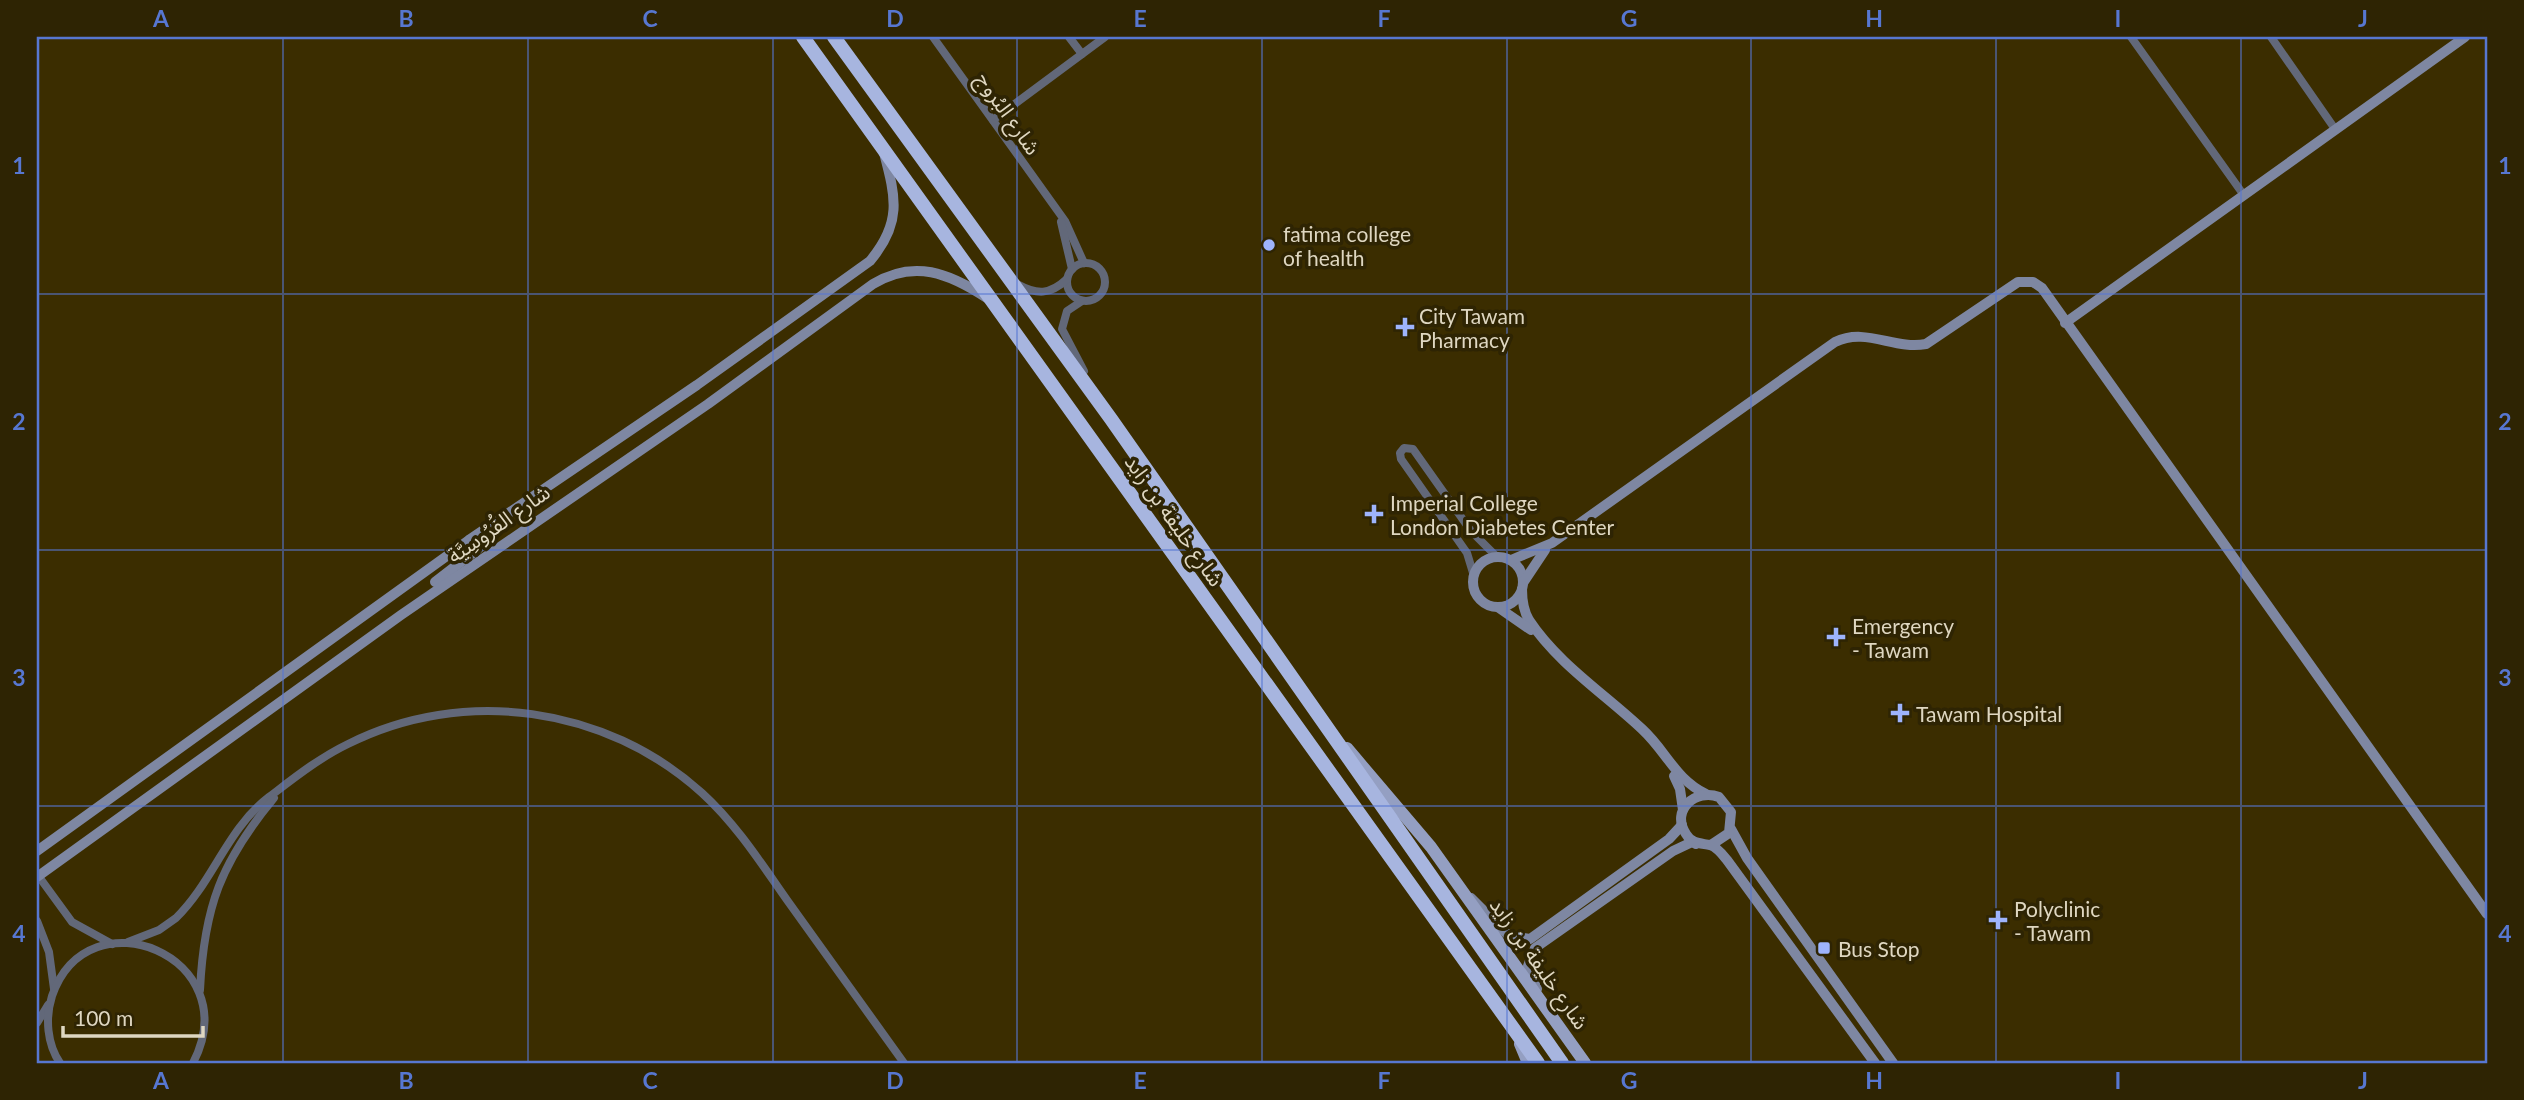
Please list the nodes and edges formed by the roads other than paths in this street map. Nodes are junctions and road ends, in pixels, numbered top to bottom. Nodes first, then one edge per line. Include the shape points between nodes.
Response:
1 (803, 37) edge
2 (834, 37) edge
3 (933, 37) edge
4 (1069, 37) edge
5 (1105, 37) edge
6 (2131, 37) edge
7 (2271, 37) edge
8 (2465, 37) edge
9 (1082, 54) junction
10 (993, 120) junction
11 (2335, 129) junction
12 (881, 144) junction
13 (2244, 194) junction
14 (1055, 210) junction
15 (1084, 263) junction
16 (1072, 269) junction
17 (1010, 279) junction
18 (1067, 279) junction
19 (1082, 301) junction
20 (996, 304) junction
21 (2065, 323) junction
22 (1111, 419) junction
23 (469, 540) junction
24 (1552, 543) junction
25 (1497, 557) junction
26 (1511, 561) junction
27 (1474, 576) junction
28 (1523, 586) junction
29 (1499, 608) junction
30 (401, 615) junction
31 (1326, 726) junction
32 (277, 793) junction
33 (1706, 794) junction
34 (1683, 810) junction
35 (1682, 825) junction
36 (1731, 829) junction
37 (1696, 844) junction
38 (1711, 845) junction
39 (37, 851) edge
40 (37, 876) edge
41 (1466, 895) junction
42 (2487, 914) edge
43 (37, 921) edge
44 (128, 942) junction
45 (112, 944) junction
46 (54, 989) junction
47 (200, 993) junction
48 (1541, 1001) junction
49 (50, 1003) junction
50 (1832, 1006) junction
51 (37, 1023) edge
52 (1513, 1027) junction
53 (1868, 1028) junction
54 (60, 1063) edge
55 (193, 1063) edge
56 (904, 1063) edge
57 (1528, 1063) edge
58 (1538, 1063) edge
59 (1562, 1063) edge
60 (1585, 1063) edge
61 (1875, 1063) edge
62 (1893, 1063) edge

1 - 12 highway, شارع خليفة بن زايد
2 - 17 highway, شارع خليفة بن زايد
3 - 10 street, شارع البُروج
4 - 9 street
5 - 9 street
6 - 13 street
7 - 11 street
8 - 11 street
9 - 10 street
10 - 14 street, شارع البُروج
11 - 13 street
12 - 20 highway, شارع خليفة بن زايد
12 - 23 street, شارع الفُرُوسِيَّة via 895,212 885,240 870,261
13 - 21 street
14 - 15 street, شارع البُروج via 1073,234
14 - 16 street, شارع البُروج via 1067,239
15 - 16 street
15 - 19 street via 1101,270 1105,283 1100,296
16 - 18 street
17 - 18 street via 1042,293 1055,290
17 - 22 highway, شارع خليفة بن زايد
18 - 19 street via 1070,293
19 - 22 street via 1067,311 1062,334
20 - 30 street, شارع الفُرُوسِيَّة via 940,272 910,270 884,277
20 - 52 highway, شارع خليفة بن زايد
21 - 24 street via 2042,288 2022,281 1926,344 1860,336 1841,339
21 - 42 street
22 - 31 highway, شارع خليفة بن زايد
23 - 30 street via 479,548
23 - 39 street, شارع الفُرُوسِيَّة
24 - 26 street
24 - 28 street via 1538,557
25 - 26 street
25 - 27 street via 1482,562
25 - 27 street via 1471,531 1413,449 1404,448 1401,459 1467,553
26 - 28 street via 1521,573
27 - 29 street via 1473,588 1479,599
28 - 29 street via 1514,602
28 - 33 street via 1525,613 1534,627 1588,684 1651,738 1681,779
29 - 34 street via 1531,631 1589,694 1655,752 1677,783
30 - 40 street, شارع الفُرُوسِيَّة
31 - 41 main road, شارع خليفة بن زايد via 1406,815
31 - 59 highway, شارع خليفة بن زايد
32 - 44 street via 234,834 183,911 159,930
32 - 47 street via 235,848 219,883 204,933
32 - 56 street via 350,743 434,715 478,710 524,712 614,737 667,766 718,808
33 - 34 street via 1692,799
33 - 36 street via 1728,805
34 - 35 street
35 - 37 street
35 - 41 street via 1530,939 1508,936
36 - 38 street via 1723,840
36 - 53 street
37 - 38 street
37 - 48 street via 1673,851 1535,948 1528,966
38 - 50 street via 1727,860
40 - 45 street via 72,922
41 - 48 main road, شارع خليفة بن زايد
43 - 46 street via 49,952
44 - 45 street
44 - 47 street via 171,957
45 - 46 street via 78,959
46 - 49 street
47 - 55 street via 204,1034
48 - 60 main road, شارع خليفة بن زايد
49 - 51 street
49 - 54 street via 50,1040
50 - 53 street via 1857,1029
50 - 61 street
52 - 57 main road, شارع خليفة بن زايد
52 - 58 highway, شارع خليفة بن زايد
53 - 62 street

